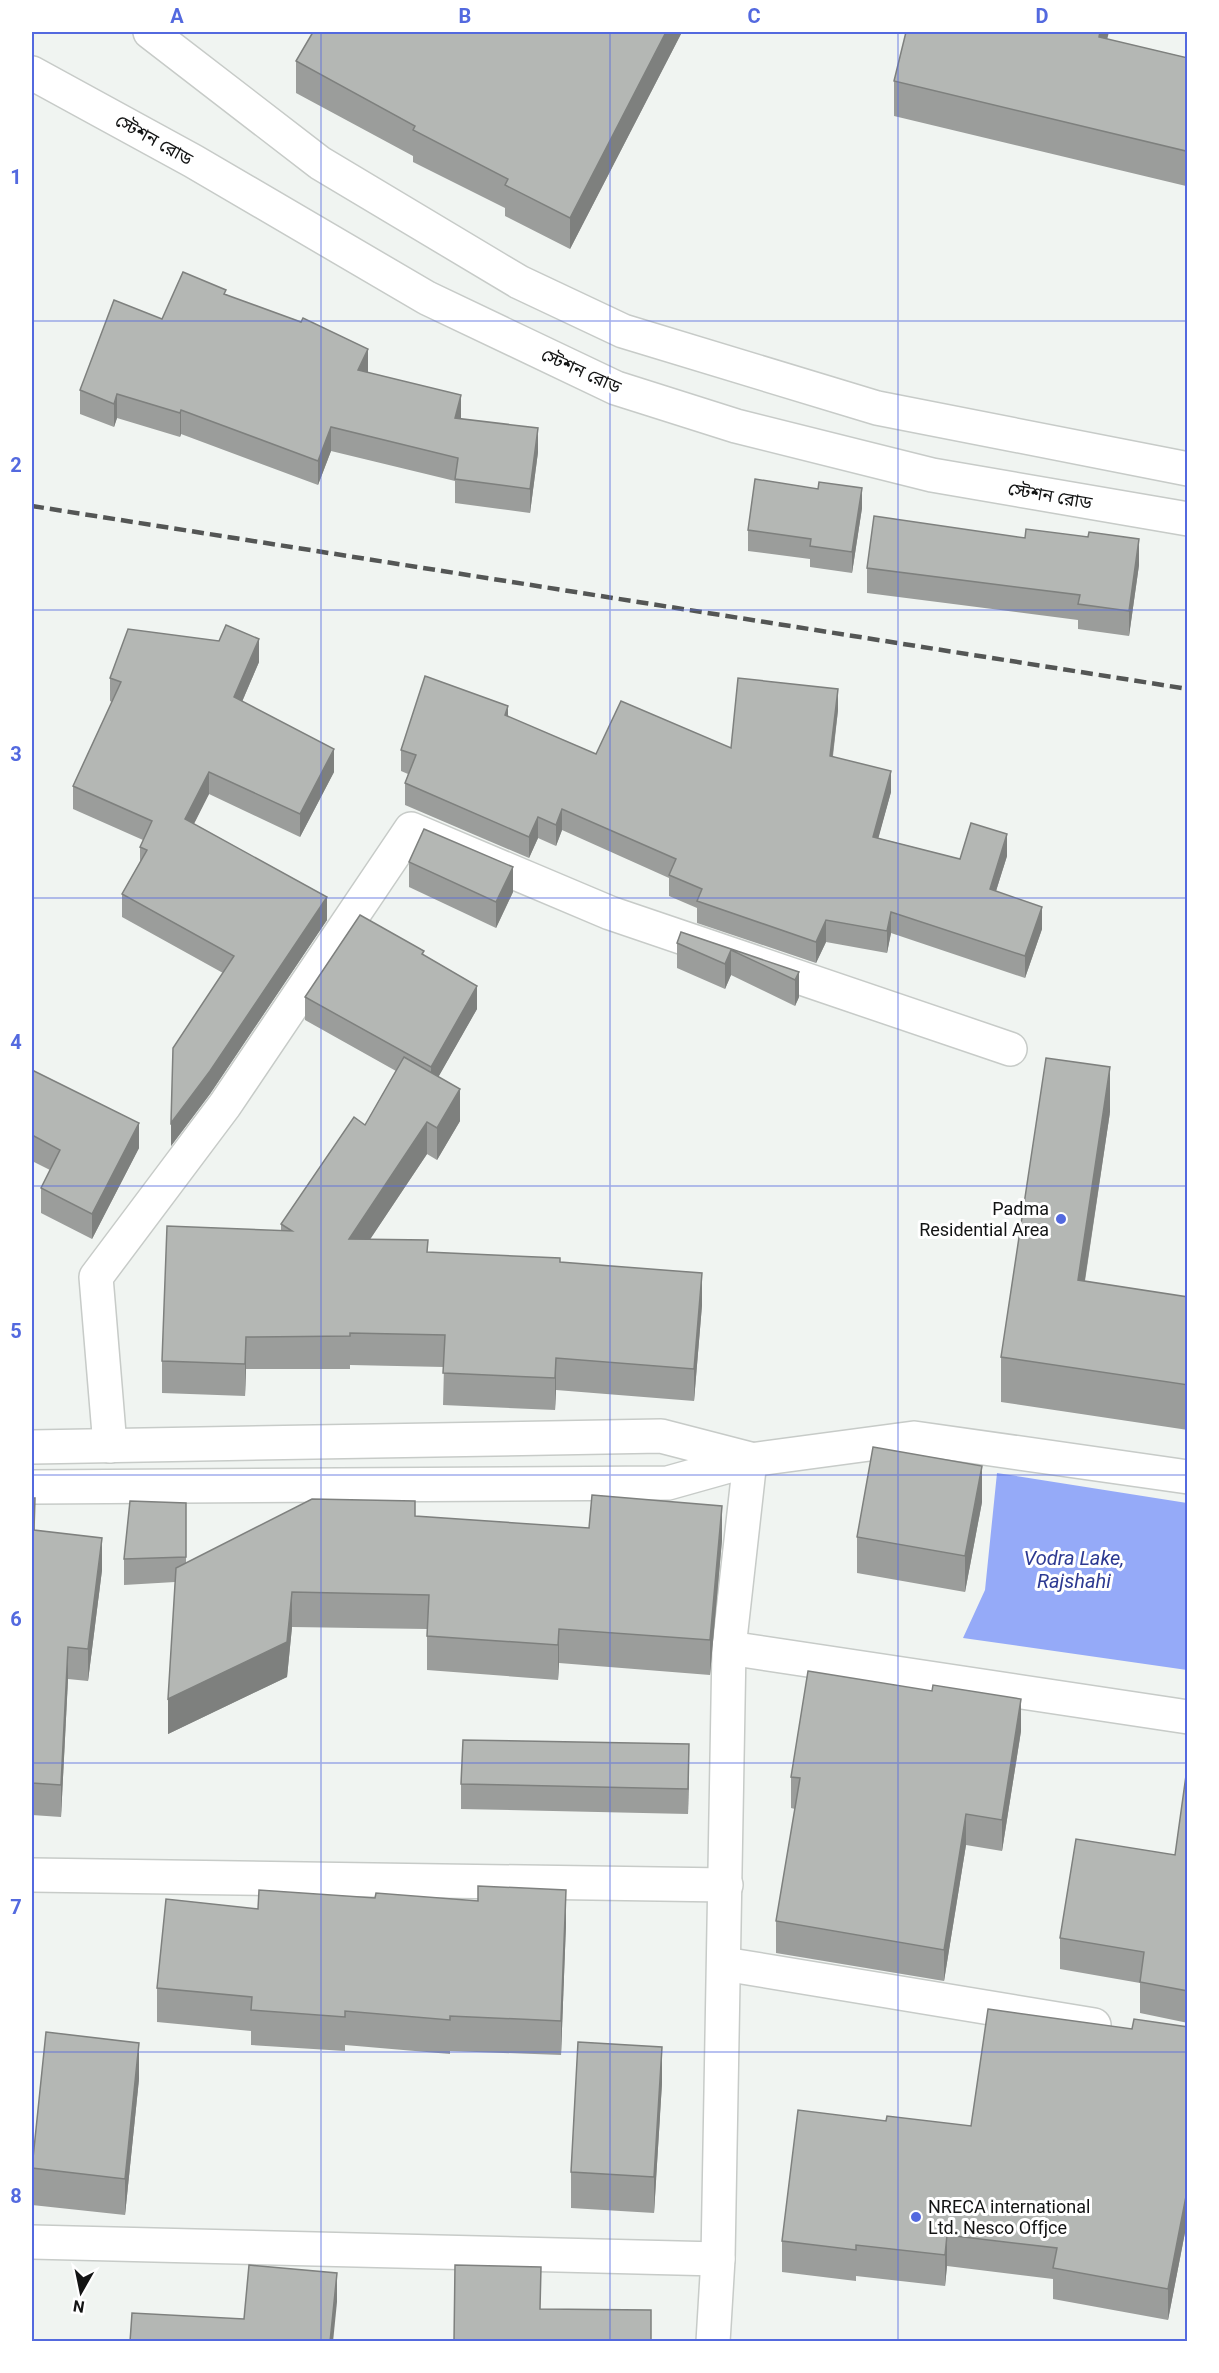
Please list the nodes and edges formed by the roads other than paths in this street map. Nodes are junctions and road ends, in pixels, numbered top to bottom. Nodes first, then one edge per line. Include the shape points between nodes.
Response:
1 (155, 34) edge
2 (32, 73) edge
3 (1188, 469) edge
4 (1188, 519) edge
5 (1010, 1049) dead end
6 (110, 1446) junction
7 (32, 1447) edge
8 (750, 1460) junction
9 (1188, 1477) edge
10 (32, 1487) edge
11 (729, 1648) junction
12 (1188, 1716) edge
13 (32, 1875) edge
14 (726, 1885) junction
15 (724, 1964) junction
16 (1118, 2029) edge
17 (32, 2242) edge
18 (718, 2259) junction
19 (713, 2342) edge

1 - 3 street via 320,163 519,282 623,332 877,408
2 - 4 street, স্টেশন রোড via 193,161 427,298 616,388 736,426 932,475
5 - 6 street via 610,913 411,830 225,1106 96,1277
6 - 7 street
6 - 8 street via 662,1436
8 - 9 street via 914,1438
8 - 10 street via 668,1483
8 - 11 street
11 - 12 street
11 - 14 street
13 - 14 street
14 - 15 street
15 - 16 street
15 - 18 street
17 - 18 street
18 - 19 street

